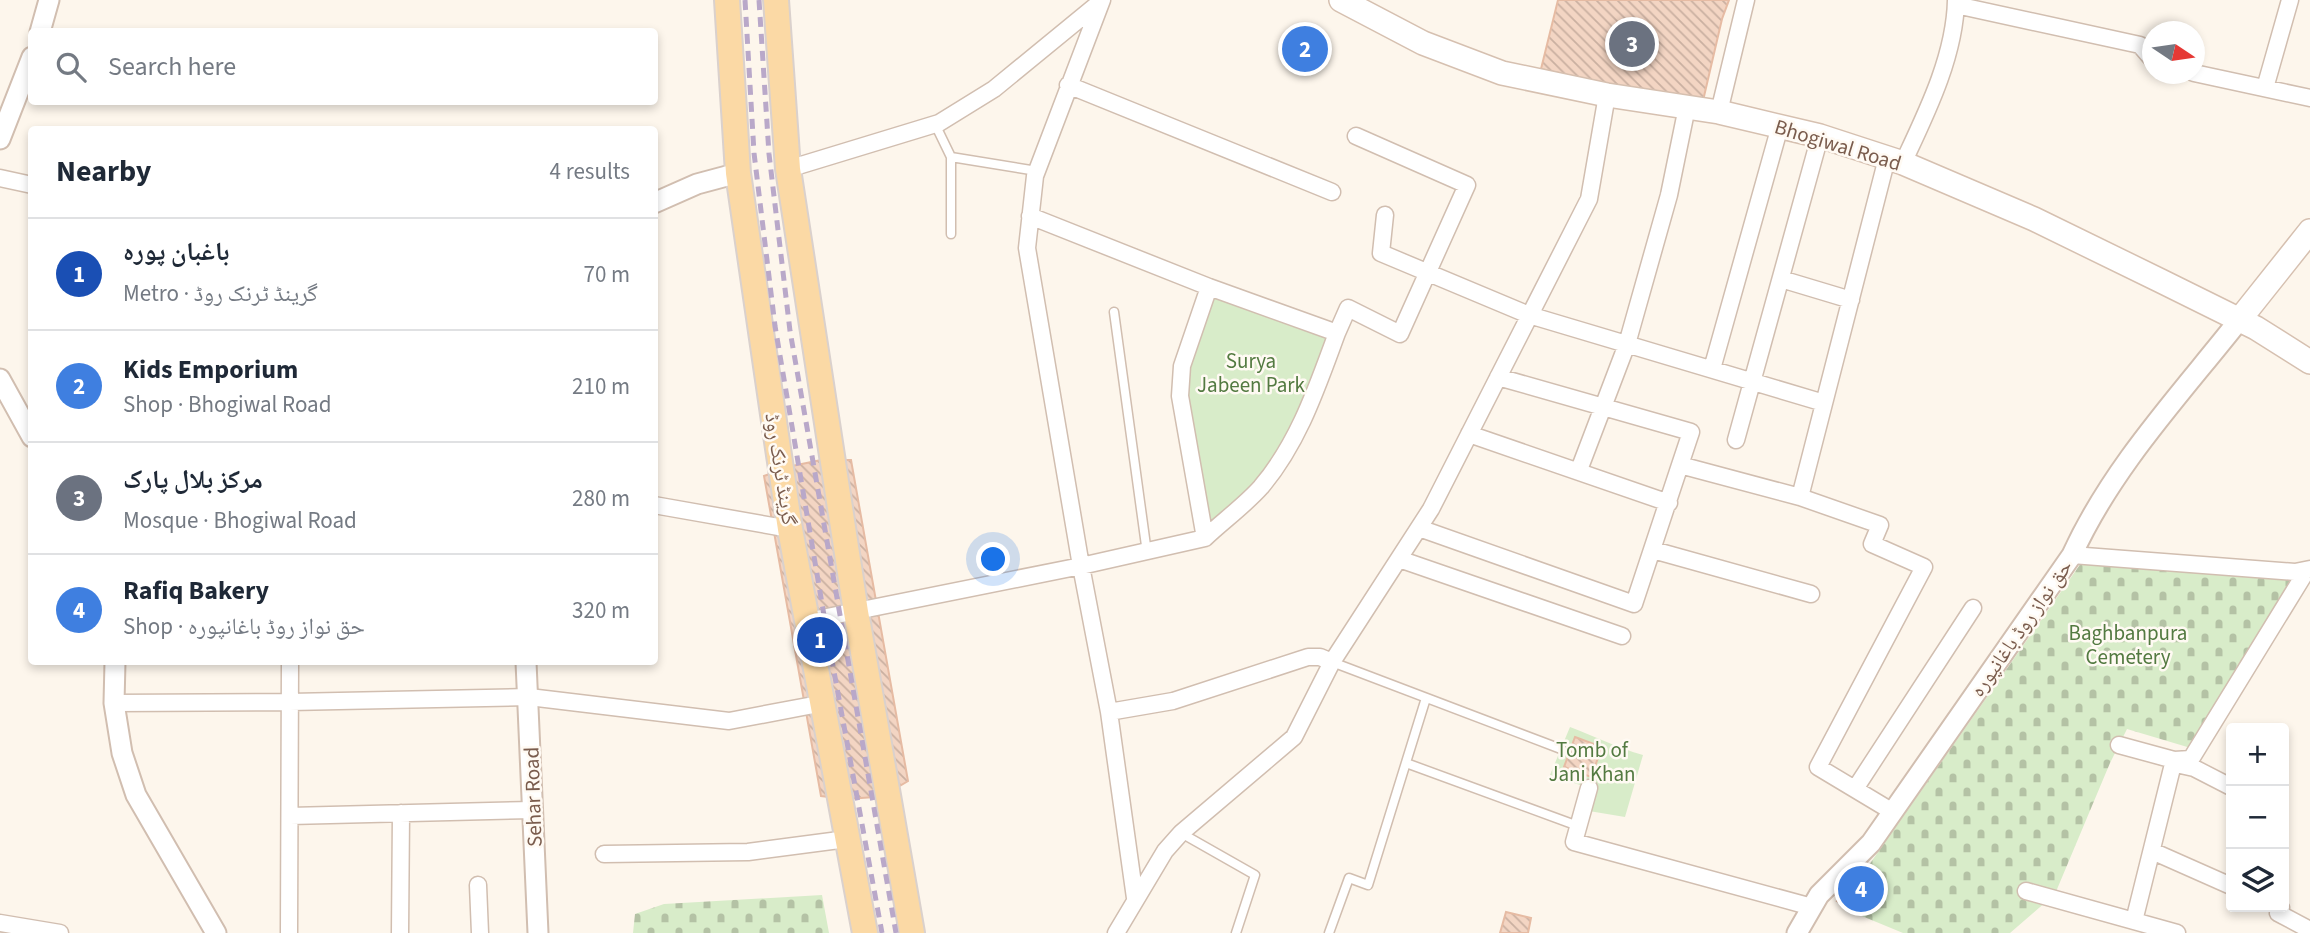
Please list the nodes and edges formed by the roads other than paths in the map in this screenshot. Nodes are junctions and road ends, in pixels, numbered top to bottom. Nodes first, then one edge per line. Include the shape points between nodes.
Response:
1 (49, 0) edge
2 (727, 0) edge
3 (776, 0) edge
4 (1341, 0) edge
5 (1746, 0) edge
6 (2290, 0) edge
7 (1101, 1) edge
8 (1956, 3) edge
9 (41, 28) edge
10 (2142, 47) edge
11 (28, 67) edge
12 (2205, 75) edge
13 (1068, 85) junction
14 (2264, 88) junction
15 (1607, 95) junction
16 (2310, 98) edge
17 (1687, 107) junction
18 (1719, 112) junction
19 (935, 124) junction
20 (1780, 126) junction
21 (1356, 136) dead end
22 (1820, 136) junction
23 (0, 139) edge
24 (951, 157) junction
25 (1895, 161) junction
26 (788, 169) junction
27 (1037, 171) junction
28 (738, 173) junction
29 (0, 178) edge
30 (28, 184) edge
31 (1332, 192) dead end
32 (658, 201) edge
33 (1385, 215) dead end
34 (1030, 216) junction
35 (2310, 231) edge
36 (951, 234) dead end
37 (1428, 273) junction
38 (1781, 279) junction
39 (1209, 287) junction
40 (1851, 300) junction
41 (1114, 312) dead end
42 (1529, 315) junction
43 (2240, 320) junction
44 (1337, 333) junction
45 (1627, 344) junction
46 (2310, 362) edge
47 (1712, 369) junction
48 (1498, 377) junction
49 (0, 379) edge
50 (1753, 381) junction
51 (1824, 402) junction
52 (1603, 407) junction
53 (28, 430) edge
54 (1469, 434) junction
55 (1736, 440) dead end
56 (1680, 465) junction
57 (1579, 470) junction
58 (1800, 497) junction
59 (1669, 503) junction
60 (658, 506) edge
61 (1419, 528) junction
62 (790, 529) junction
63 (1205, 538) junction
64 (1653, 550) junction
65 (1147, 553) junction
66 (2072, 555) junction
67 (1399, 559) junction
68 (1081, 566) junction
69 (2308, 570) edge
70 (1811, 594) dead end
71 (1973, 608) dead end
72 (856, 612) junction
73 (807, 621) junction
74 (1622, 636) dead end
75 (1332, 662) junction
76 (115, 665) edge
77 (289, 665) edge
78 (526, 665) edge
79 (529, 697) junction
80 (1426, 698) junction
81 (290, 702) junction
82 (114, 703) junction
83 (824, 703) junction
84 (1109, 712) junction
85 (2119, 746) dead end
86 (1560, 750) dead end
87 (2174, 762) junction
88 (1406, 763) junction
89 (2229, 786) edge
90 (1590, 788) dead end
91 (1855, 789) junction
92 (533, 810) junction
93 (1893, 812) junction
94 (401, 813) junction
95 (290, 816) junction
96 (1578, 826) junction
97 (1181, 833) junction
98 (847, 839) junction
99 (2152, 851) junction
100 (604, 853) dead end
101 (2226, 884) edge
102 (478, 885) dead end
103 (2026, 891) dead end
104 (1135, 898) junction
105 (1812, 907) junction
106 (2279, 912) edge
107 (2134, 921) junction
108 (0, 923) edge
109 (21, 930) edge
110 (2310, 930) edge
111 (1803, 932) edge
112 (60, 933) edge
113 (216, 933) edge
114 (289, 933) edge
115 (400, 933) edge
116 (480, 933) edge
117 (538, 933) edge
118 (865, 933) edge
119 (912, 933) edge
120 (1116, 933) edge
121 (1236, 933) edge
122 (1329, 933) edge
123 (2177, 933) edge

1 - 9 street
2 - 28 main road, گرینڈ ٹرنک روڈ
3 - 26 main road
4 - 15 main road, Bhogiwal Road via 1423,43 1502,73
5 - 18 street
6 - 14 street
7 - 13 street
7 - 19 street via 994,89
8 - 10 street
8 - 25 street via 1935,93
11 - 23 street
12 - 14 street
13 - 27 street
13 - 31 street
14 - 16 street
15 - 17 main road, Bhogiwal Road
15 - 42 street via 1589,198
17 - 18 main road, Bhogiwal Road
17 - 45 street via 1669,195
18 - 20 main road, Bhogiwal Road
19 - 24 lane
19 - 26 street
20 - 22 main road, Bhogiwal Road
20 - 47 street
21 - 37 street via 1467,185
22 - 25 main road, Bhogiwal Road
22 - 38 street
24 - 27 lane
24 - 36 lane
25 - 40 street
25 - 43 main road, Bhogiwal Road via 2034,219
26 - 72 main road
27 - 34 street
28 - 32 street
28 - 62 main road, گرینڈ ٹرنک روڈ
29 - 30 street
33 - 37 street via 1381,253
34 - 39 street
34 - 68 street via 1027,248
35 - 43 main road
37 - 42 street
37 - 44 street via 1400,334 1349,308
38 - 40 street
38 - 50 street
39 - 44 street
39 - 63 street via 1182,366 1180,396
40 - 51 street
41 - 65 lane
42 - 45 street
42 - 48 street
43 - 46 main road, Bhogiwal Road
43 - 66 street, حق نواز روڈ باغانپورہ via 2111,481
44 - 63 street via 1305,420 1280,460 1260,488
45 - 47 street
45 - 52 street
47 - 50 street
48 - 52 street
48 - 54 street
49 - 53 street
50 - 51 street
50 - 55 street
51 - 58 street
52 - 56 street via 1691,432
52 - 57 street
54 - 57 street
54 - 61 street
56 - 58 street
56 - 59 street
57 - 59 street
58 - 91 street via 1880,525 1872,544 1924,567 1818,767
59 - 64 street
60 - 62 street
61 - 64 street via 1634,604
61 - 67 street
62 - 73 main road, گرینڈ ٹرنک روڈ
63 - 65 street
64 - 70 street
65 - 68 street
66 - 69 street
66 - 93 street, حق نواز روڈ باغانپورہ
67 - 74 street
67 - 75 street
68 - 72 street
68 - 84 street
69 - 87 street via 2191,759
71 - 91 street
72 - 73 street
72 - 119 main road
73 - 83 main road, گرینڈ ٹرنک روڈ
75 - 80 lane
75 - 84 street via 1308,657 1173,701
75 - 97 street via 1294,737
76 - 82 street
77 - 81 street
78 - 79 street, Sehar Road
79 - 81 street
79 - 83 street via 729,721
79 - 92 street, Sehar Road
80 - 86 lane
80 - 88 lane
81 - 82 street
81 - 95 street
82 - 113 street via 122,753 136,795
83 - 98 main road, گرینڈ ٹرنک روڈ
84 - 104 street
85 - 87 street
87 - 89 street
87 - 99 street
88 - 96 lane
88 - 122 lane via 1368,886 1349,878
90 - 96 street
91 - 93 street
92 - 94 street
92 - 117 street, Sehar Road
93 - 105 street, حق نواز روڈ باغانپورہ
94 - 95 street
94 - 115 street
95 - 114 street
96 - 105 street via 1574,842
97 - 104 street
97 - 121 lane via 1255,875
98 - 100 street via 748,852
98 - 118 main road, گرینڈ ٹرنک روڈ
99 - 101 street
99 - 107 street
102 - 116 street
103 - 107 street
104 - 120 street
105 - 111 street, حق نواز روڈ باغانپورہ
106 - 110 street
107 - 123 street
108 - 109 street
109 - 112 street

